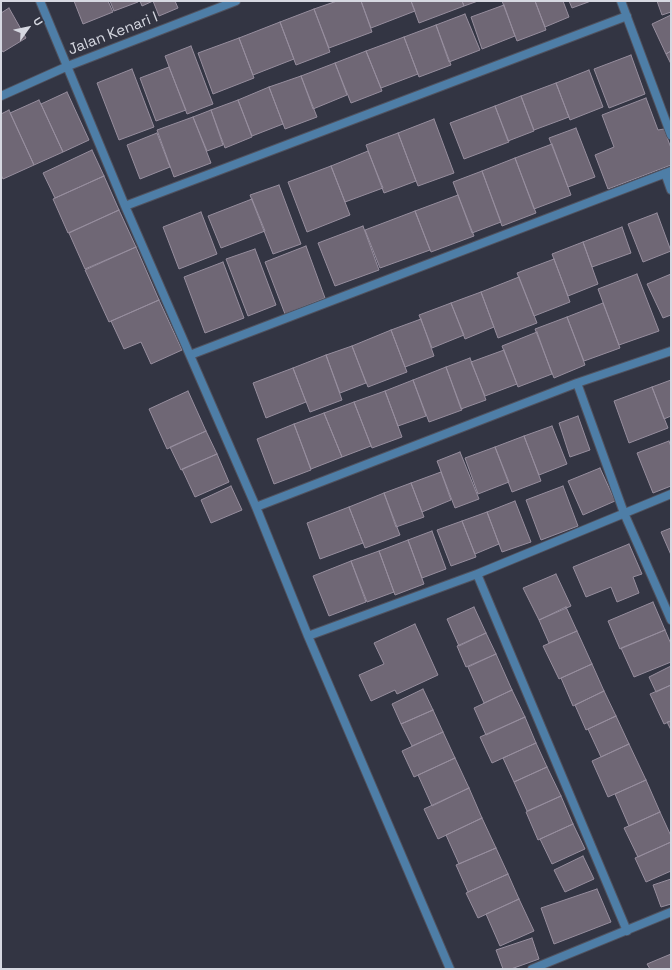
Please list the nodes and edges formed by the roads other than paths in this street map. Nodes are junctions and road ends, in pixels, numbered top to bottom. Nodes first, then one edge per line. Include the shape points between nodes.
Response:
1 (40, 1) edge
2 (236, 1) edge
3 (621, 1) edge
4 (627, 16) junction
5 (68, 66) junction
6 (1, 96) edge
7 (671, 135) edge
8 (668, 172) edge
9 (671, 190) edge
10 (125, 206) junction
11 (671, 351) edge
12 (190, 355) junction
13 (577, 383) junction
14 (671, 494) edge
15 (256, 507) junction
16 (624, 513) junction
17 (477, 574) junction
18 (671, 620) edge
19 (308, 636) junction
20 (671, 912) edge
21 (627, 931) junction
22 (450, 969) edge
23 (532, 969) edge

1 - 5 street
2 - 5 street, Jalan Kenari I
3 - 4 street
4 - 7 street
4 - 10 street
5 - 6 street, Jalan Kenari I
5 - 10 street
8 - 9 street
8 - 12 street
10 - 12 street
11 - 13 street
12 - 15 street
13 - 15 street
13 - 16 street
14 - 16 street
15 - 19 street
16 - 17 street
16 - 18 street
17 - 19 street
17 - 21 street
19 - 22 street
20 - 21 street
21 - 23 street

